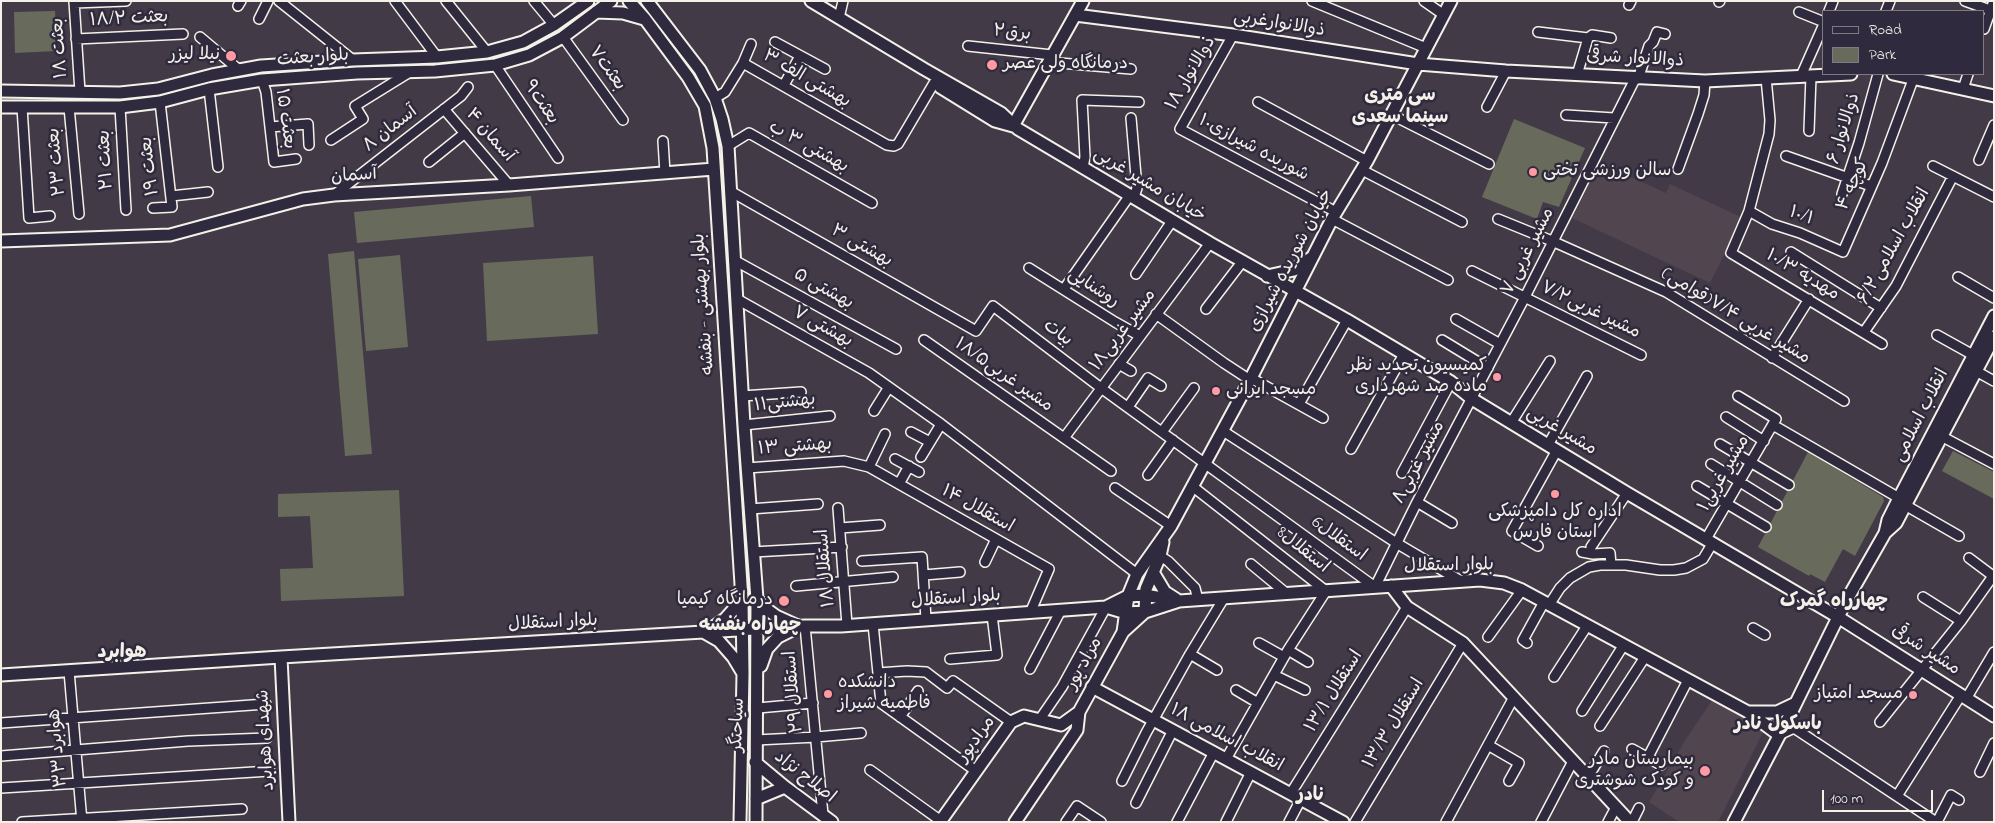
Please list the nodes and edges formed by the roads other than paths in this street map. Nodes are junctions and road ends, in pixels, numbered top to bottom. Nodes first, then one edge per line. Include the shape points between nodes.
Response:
1 (126, 1) edge
2 (268, 1) edge
3 (279, 1) edge
4 (395, 1) edge
5 (446, 1) edge
6 (534, 1) edge
7 (611, 1) edge
8 (628, 1) edge
9 (647, 1) edge
10 (802, 1) edge
11 (811, 1) edge
12 (843, 1) edge
13 (1083, 1) edge
14 (1312, 1) edge
15 (1424, 1) edge
16 (1451, 1) edge
17 (1965, 1) edge
18 (74, 2) edge
19 (582, 3) edge
20 (1992, 5) edge
21 (655, 7) edge
22 (596, 12) junction
23 (1800, 12) dead end
24 (1074, 15) junction
25 (1444, 15) junction
26 (839, 18) junction
27 (259, 19) dead end
28 (645, 19) junction
29 (1822, 22) edge
30 (554, 25) junction
31 (1985, 26) edge
32 (1822, 29) edge
33 (1538, 32) dead end
34 (183, 34) dead end
35 (1665, 34) dead end
36 (1233, 35) junction
37 (200, 37) dead end
38 (563, 37) junction
39 (1588, 38) junction
40 (1611, 38) dead end
41 (76, 39) junction
42 (525, 40) junction
43 (775, 42) dead end
44 (751, 44) dead end
45 (968, 46) dead end
46 (1426, 48) junction
47 (487, 52) junction
48 (531, 54) junction
49 (800, 56) junction
50 (438, 57) junction
51 (1050, 58) junction
52 (353, 60) junction
53 (743, 62) junction
54 (1418, 64) junction
55 (495, 65) junction
56 (261, 66) junction
57 (238, 69) junction
58 (825, 69) dead end
59 (1131, 69) dead end
60 (1506, 71) junction
61 (410, 72) junction
62 (1577, 75) junction
63 (1828, 75) edge
64 (1878, 75) edge
65 (1900, 75) edge
66 (1968, 75) edge
67 (1806, 76) junction
68 (1914, 77) junction
69 (1766, 78) junction
70 (1636, 79) junction
71 (262, 80) junction
72 (1705, 81) junction
73 (934, 83) junction
74 (784, 85) junction
75 (468, 87) dead end
76 (209, 89) junction
77 (1963, 89) junction
78 (1, 90) edge
79 (80, 92) junction
80 (1994, 96) edge
81 (715, 98) junction
82 (160, 102) junction
83 (1139, 102) dead end
84 (1258, 102) dead end
85 (1487, 106) dead end
86 (1, 107) edge
87 (22, 107) junction
88 (69, 107) junction
89 (120, 107) junction
90 (444, 109) junction
91 (1392, 115) junction
92 (1566, 115) dead end
93 (1131, 118) dead end
94 (1614, 118) junction
95 (623, 120) dead end
96 (1994, 125) edge
97 (1013, 126) junction
98 (270, 127) junction
99 (1180, 129) joint
100 (1809, 131) dead end
101 (464, 133) junction
102 (331, 140) dead end
103 (663, 141) dead end
104 (309, 145) dead end
105 (728, 146) junction
106 (1786, 156) dead end
107 (558, 158) dead end
108 (296, 160) dead end
109 (1979, 160) dead end
110 (429, 162) dead end
111 (1489, 164) dead end
112 (1365, 165) junction
113 (1933, 166) dead end
114 (218, 167) dead end
115 (1083, 167) junction
116 (714, 169) junction
117 (1678, 169) dead end
118 (665, 173) junction
119 (1953, 176) junction
120 (1848, 178) junction
121 (509, 185) junction
122 (1871, 186) junction
123 (730, 191) junction
124 (208, 192) dead end
125 (1842, 194) dead end
126 (334, 195) junction
127 (171, 196) junction
128 (1132, 196) junction
129 (1994, 197) edge
130 (872, 203) dead end
131 (153, 208) dead end
132 (126, 210) dead end
133 (1748, 210) junction
134 (79, 214) dead end
135 (50, 216) dead end
136 (1334, 216) junction
137 (1498, 219) dead end
138 (1172, 221) junction
139 (1462, 222) dead end
140 (1552, 241) junction
141 (1, 242) edge
142 (1210, 243) junction
143 (1791, 252) dead end
144 (1843, 252) joint
145 (1313, 256) junction
146 (734, 260) junction
147 (1242, 262) junction
148 (1029, 268) dead end
149 (1472, 271) dead end
150 (1136, 274) dead end
151 (1267, 276) junction
152 (1958, 277) dead end
153 (1448, 280) dead end
154 (1064, 289) junction
155 (1295, 292) junction
156 (1525, 297) junction
157 (1994, 298) edge
158 (737, 299) junction
159 (1809, 300) junction
160 (994, 306) joint
161 (1881, 308) junction
162 (1206, 309) dead end
163 (1156, 314) junction
164 (1994, 316) edge
165 (1456, 319) dead end
166 (1347, 320) junction
167 (1864, 332) junction
168 (738, 333) junction
169 (724, 334) junction
170 (1937, 334) dead end
171 (1140, 336) junction
172 (1994, 337) edge
173 (924, 340) dead end
174 (1442, 340) dead end
175 (1500, 344) junction
176 (1882, 344) dead end
177 (896, 349) dead end
178 (1404, 354) junction
179 (1641, 355) dead end
180 (1973, 355) junction
181 (1772, 358) junction
182 (1550, 361) dead end
183 (1119, 364) junction
184 (1488, 368) junction
185 (1976, 371) junction
186 (1131, 372) dead end
187 (1588, 376) dead end
188 (1251, 379) junction
189 (1994, 381) edge
190 (1452, 382) junction
191 (1161, 386) dead end
192 (889, 387) junction
193 (1101, 388) junction
194 (1194, 388) dead end
195 (802, 392) dead end
196 (742, 396) junction
197 (1738, 396) dead end
198 (1472, 399) junction
199 (1844, 401) dead end
200 (1299, 404) junction
201 (1128, 407) junction
202 (874, 411) dead end
203 (830, 416) dead end
204 (1726, 417) dead end
205 (1323, 418) dead end
206 (1511, 423) junction
207 (941, 424) junction
208 (744, 425) junction
209 (1773, 425) junction
210 (1223, 431) junction
211 (911, 432) dead end
212 (1162, 432) junction
213 (885, 434) dead end
214 (1941, 436) junction
215 (1064, 438) junction
216 (1173, 440) junction
217 (1764, 441) junction
218 (930, 442) junction
219 (1720, 444) dead end
220 (1552, 447) junction
221 (1351, 449) dead end
222 (920, 456) dead end
223 (895, 459) dead end
224 (844, 461) joint
225 (1751, 463) junction
226 (1205, 464) junction
227 (1711, 464) dead end
228 (1994, 464) edge
229 (909, 466) junction
230 (869, 467) junction
231 (747, 468) junction
232 (1111, 471) dead end
233 (919, 472) dead end
234 (1402, 473) dead end
235 (1148, 475) dead end
236 (1739, 482) junction
237 (899, 484) junction
238 (1789, 484) dead end
239 (1192, 486) junction
240 (1697, 486) dead end
241 (1115, 488) dead end
242 (1627, 493) junction
243 (1417, 502) junction
244 (1902, 502) junction
245 (1727, 503) junction
246 (818, 504) dead end
247 (1777, 505) dead end
248 (838, 508) dead end
249 (750, 509) junction
250 (1452, 523) dead end
251 (880, 525) dead end
252 (1171, 526) junction
253 (1766, 527) dead end
254 (840, 528) junction
255 (1959, 536) dead end
256 (1164, 538) junction
257 (996, 539) junction
258 (1709, 541) junction
259 (1398, 544) junction
260 (1538, 546) dead end
261 (842, 547) junction
262 (1591, 547) dead end
263 (753, 552) junction
264 (1582, 552) dead end
265 (1160, 556) junction
266 (1968, 558) dead end
267 (862, 561) dead end
268 (985, 562) dead end
269 (1251, 564) dead end
270 (1611, 565) junction
271 (960, 572) dead end
272 (1154, 572) junction
273 (1137, 574) junction
274 (924, 575) junction
275 (893, 578) dead end
276 (1459, 580) junction
277 (845, 582) junction
278 (796, 586) dead end
279 (1390, 586) junction
280 (1375, 588) junction
281 (1326, 590) junction
282 (1522, 590) junction
283 (1286, 593) junction
284 (1145, 595) junction
285 (1128, 596) junction
286 (1923, 597) dead end
287 (1224, 598) junction
288 (757, 599) junction
289 (742, 600) junction
290 (1198, 600) junction
291 (1179, 601) junction
292 (1547, 604) junction
293 (1106, 606) junction
294 (1407, 607) junction
295 (1061, 610) junction
296 (1145, 612) junction
297 (1030, 613) junction
298 (1126, 613) junction
299 (992, 615) junction
300 (1838, 617) junction
301 (926, 619) junction
302 (1960, 622) junction
303 (873, 624) junction
304 (848, 625) junction
305 (802, 626) junction
306 (1587, 626) junction
307 (1753, 628) dead end
308 (757, 629) junction
309 (742, 630) junction
310 (1123, 632) junction
311 (704, 633) junction
312 (1765, 635) dead end
313 (1488, 637) dead end
314 (1463, 643) junction
315 (1527, 643) dead end
316 (1259, 644) dead end
317 (1623, 646) junction
318 (1994, 652) edge
319 (1286, 653) junction
320 (1190, 654) junction
321 (280, 656) junction
322 (1645, 657) junction
323 (950, 659) dead end
324 (1308, 662) dead end
325 (1030, 669) dead end
326 (1217, 670) dead end
327 (1922, 670) junction
328 (69, 671) junction
329 (758, 673) junction
330 (878, 673) junction
331 (743, 674) junction
332 (1, 675) edge
333 (1274, 675) junction
334 (1554, 677) dead end
335 (1688, 680) junction
336 (1092, 687) junction
337 (1236, 690) dead end
338 (1305, 690) dead end
339 (918, 691) dead end
340 (1514, 697) junction
341 (1963, 697) junction
342 (813, 703) junction
343 (1258, 703) junction
344 (1796, 703) junction
345 (266, 704) dead end
346 (758, 708) junction
347 (1582, 711) dead end
348 (1079, 712) junction
349 (1748, 712) junction
350 (1994, 716) edge
351 (900, 717) junction
352 (73, 719) junction
353 (1040, 719) junction
354 (1153, 719) junction
355 (1011, 722) junction
356 (1880, 722) dead end
357 (1, 723) edge
358 (1600, 726) dead end
359 (1173, 730) junction
360 (861, 733) dead end
361 (1780, 735) junction
362 (267, 738) dead end
363 (816, 738) junction
364 (756, 740) junction
365 (1994, 743) edge
366 (1488, 745) junction
367 (1632, 749) dead end
368 (76, 751) junction
369 (1604, 751) dead end
370 (1214, 752) junction
371 (1, 756) edge
372 (1648, 757) junction
373 (1226, 758) junction
374 (1573, 761) junction
375 (755, 762) junction
376 (1661, 765) dead end
377 (870, 770) dead end
378 (270, 771) dead end
379 (976, 771) junction
380 (1251, 772) junction
381 (1980, 772) dead end
382 (1588, 777) junction
383 (1122, 781) dead end
384 (1509, 781) dead end
385 (79, 784) junction
386 (785, 787) junction
387 (1, 788) edge
388 (1296, 796) junction
389 (1897, 796) junction
390 (756, 799) junction
391 (1959, 800) dead end
392 (1136, 803) dead end
393 (1616, 807) junction
394 (1639, 808) dead end
395 (242, 809) dead end
396 (827, 818) edge
397 (82, 820) edge
398 (940, 821) edge
399 (22, 822) edge
400 (289, 822) edge
401 (740, 822) edge
402 (756, 822) edge
403 (1015, 822) edge
404 (1066, 822) edge
405 (1101, 822) edge
406 (1176, 822) edge
407 (1226, 822) edge
408 (1289, 822) edge
409 (1343, 822) edge
410 (1355, 822) edge
411 (1446, 822) edge
412 (1541, 822) edge
413 (1608, 822) edge
414 (1631, 822) edge
415 (1734, 822) edge
416 (1936, 822) edge

1 - 18 street
2 - 27 street
3 - 52 street
4 - 50 street
5 - 47 street
6 - 30 street
7 - 22 main road, بلوار بعثت
8 - 28 main road, بلوار بهشتی - بنفشه
9 - 21 main road, بلوار بهشتی - بنفشه
10 - 73 main road, خیابان مشیر غربی
11 - 26 main road, خیابان مشیر غربی
12 - 26 street
13 - 24 main road
14 - 46 street
15 - 25 street
16 - 25 main road, خیابان شوریده شیرازی
17 - 20 street
18 - 41 street, بعثت ۱۸
19 - 30 main road, بلوار بعثت
20 - 31 street
21 - 81 main road, بلوار بهشتی - بنفشه via 700,70
22 - 28 main road via 623,13
22 - 38 main road, بلوار بعثت
23 - 29 street
24 - 36 main road, ذوالانوارغربی
24 - 51 main road
25 - 46 main road, خیابان شوریده شیرازی
26 - 97 main road, خیابان مشیر غربی via 1001,113
28 - 116 main road, بلوار بهشتی - بنفشه via 688,77 704,106
30 - 42 main road, بلوار بعثت
32 - 67 street
33 - 39 street
34 - 41 street, ۱۸/۲ بعثت
35 - 70 street, مشیر غربی ۷ via 1658,32
36 - 54 main road, ذوالانوارغربی
36 - 99 street, ذوالانوار ۱۸
37 - 57 street
38 - 48 main road, بلوار بعثت
38 - 95 street, بعثت۷
39 - 40 street via 1592,35
39 - 62 street
41 - 79 street, بعثت ۱۸
42 - 47 main road, بلوار بعثت
42 - 48 main road
43 - 49 street
44 - 53 street
45 - 51 street, برق۲
46 - 54 main road, خیابان شوریده شیرازی
47 - 50 main road, بلوار بعثت
48 - 55 main road, بلوار بعثت
49 - 58 street
49 - 74 street
50 - 52 main road, بلوار بعثت
51 - 59 street, برق۲
51 - 97 main road
52 - 56 main road, بلوار بعثت
53 - 74 street, بهشتی الف ۳
53 - 81 street, بهشتی الف ۳ via 725,92
54 - 60 main road, ذوالانوار شرقی
54 - 91 main road, خیابان شوریده شیرازی
55 - 61 main road, بلوار بعثت
55 - 107 street, بعثت۹
56 - 57 main road, بلوار بعثت
56 - 71 main road
57 - 79 main road, بلوار بعثت via 158,89 120,93
60 - 62 main road, ذوالانوار شرقی
60 - 85 street
61 - 71 main road, بلوار بعثت
61 - 102 street via 355,106 363,119
62 - 70 main road, ذوالانوار شرقی
63 - 67 main road, ذوالانوار شرقی
64 - 120 street, ذوالانوار ۶
65 - 68 main road
66 - 77 street
67 - 69 main road, ذوالانوار شرقی
67 - 100 street
68 - 77 main road
68 - 122 street, کوچه ۴
69 - 72 main road, ذوالانوار شرقی
69 - 133 street via 1770,129
70 - 72 main road, ذوالانوار شرقی
70 - 94 street, مشیر غربی ۷
71 - 76 main road, بلوار بعثت
71 - 98 street, بعثت ۱۵
72 - 117 street via 1700,108
73 - 74 street, بهشتی الف ۳ via 894,146 887,145
73 - 97 main road, خیابان مشیر غربی via 995,121
75 - 90 street, ۸ آسمان
76 - 82 main road, بلوار بعثت
76 - 114 street
77 - 80 main road
78 - 79 main road, بلوار بعثت
81 - 105 main road, بلوار بهشتی - بنفشه
82 - 89 main road, بلوار بعثت
82 - 127 street, بعثت ۱۹
83 - 115 street via 1082,100
84 - 112 street
86 - 87 main road, بلوار بعثت
87 - 88 main road, بلوار بعثت
87 - 135 street via 29,218
88 - 89 main road, بلوار بعثت
88 - 134 street, ۲۳ بعثت
89 - 132 street, ۲۱ بعثت
90 - 101 street, ۴ آسمان
90 - 126 street, ۸ آسمان
91 - 111 street
91 - 112 main road, خیابان شوریده شیرازی
92 - 94 street
93 - 128 street via 1136,188
94 - 140 street, مشیر غربی ۷
96 - 109 street
97 - 115 main road, خیابان مشیر غربی
98 - 104 street via 308,124
98 - 108 street, بعثت ۱۵ via 274,162
99 - 136 street, ۱۰شوریده شیرازی
101 - 110 street
101 - 121 street, ۴ آسمان
103 - 118 street
105 - 123 main road, بلوار بهشتی - بنفشه
105 - 130 street, بهشتی ۳ ب via 749,133
106 - 120 street
112 - 136 main road, خیابان شوریده شیرازی
112 - 139 street
113 - 119 street
115 - 128 main road, خیابان مشیر غربی
116 - 118 main road, آسمان
116 - 169 main road, بلوار بهشتی - بنفشه
118 - 121 main road, آسمان
119 - 129 street
119 - 161 street, انقلاب اسلامی۶/۲ via 1896,286
120 - 122 street
120 - 125 street, ذوالانوار ۶
121 - 126 main road, آسمان
122 - 144 street, کوچه ۴
123 - 146 main road, بلوار بهشتی - بنفشه
123 - 160 street, بهشتی ۳ via 976,332
124 - 127 street
126 - 141 main road, آسمان via 303,198 170,235
127 - 131 street, بعثت ۱۹ via 172,207
128 - 138 main road, خیابان مشیر غربی
128 - 154 street
133 - 144 street, ۱۰/۱ via 1772,224
133 - 159 street, مهدیه ۱۰/۳ via 1731,253
136 - 145 main road, خیابان شوریده شیرازی
136 - 153 street, ۱۰شوریده شیرازی
137 - 140 street, (قوامی)مشیر غربی ۷/۴
138 - 142 main road, خیابان مشیر غربی
138 - 150 street
140 - 156 street, مشیر غربی ۷
140 - 181 street, (قوامی)مشیر غربی ۷/۴ via 1666,292
142 - 147 main road, خیابان مشیر غربی
142 - 163 street, مشیر غربی۱۸
143 - 161 street
145 - 151 main road via 1294,270
145 - 155 main road, خیابان شوریده شیرازی
146 - 158 main road, بلوار بهشتی - بنفشه
146 - 177 street, بهشتی ۵
147 - 151 main road, خیابان مشیر غربی
147 - 162 street
148 - 154 street, روشنایی
149 - 156 street, ۷/۲مشیر غربی
151 - 155 main road, مشیر غربی
152 - 157 street
154 - 171 street, روشنایی
155 - 166 main road, مشیر غربی
155 - 188 main road, خیابان شوریده شیرازی
156 - 175 street, مشیر غربی ۷
156 - 179 street, ۷/۲مشیر غربی
158 - 168 main road, بلوار بهشتی - بنفشه
158 - 192 street, بهشتی ۷
159 - 167 street, مهدیه ۱۰/۳
159 - 181 street
160 - 193 street, بیات
161 - 167 street, انقلاب اسلامی۶/۲
163 - 171 street, مشیر غربی۱۸
163 - 188 street
164 - 180 main road, انقلاب اسلامی
165 - 175 street
166 - 178 main road, مشیر غربی
166 - 200 street
167 - 176 street, مهدیه ۱۰/۳
168 - 169 main road
168 - 196 main road, بلوار بهشتی - بنفشه
169 - 289 main road, بلوار بهشتی - بنفشه
170 - 180 street
171 - 183 street, مشیر غربی۱۸
172 - 185 main road, انقلاب اسلامی
173 - 215 street, مشیر غربی۱۸/۵
174 - 184 street
175 - 184 street, مشیر غربی ۷
178 - 190 main road, مشیر غربی
178 - 221 street
180 - 244 main road, انقلاب اسلامی
181 - 199 street, (قوامی)مشیر غربی ۷/۴
182 - 206 street
183 - 186 street
183 - 193 street, مشیر غربی۱۸
184 - 198 street, مشیر غربی ۷
185 - 189 street
185 - 214 main road, انقلاب اسلامی
187 - 220 street
188 - 200 street
188 - 210 main road, خیابان شوریده شیرازی
190 - 198 main road, مشیر غربی
190 - 234 street
191 - 201 street via 1148,378
192 - 202 street
192 - 207 street, بهشتی ۷
193 - 201 street, بیات
193 - 215 street, مشیر غربی۱۸
194 - 212 street
195 - 196 street
196 - 208 main road, بلوار بهشتی - بنفشه
197 - 209 street via 1776,419
198 - 206 main road, مشیر غربی
198 - 243 street, مشیر غربی۸
200 - 205 street
201 - 212 street, بیات
203 - 208 street, بهشتی۱۱
204 - 217 street
206 - 220 main road, مشیر غربی
207 - 218 street
207 - 273 street, بهشتی ۷
208 - 231 main road, بلوار بهشتی - بنفشه
209 - 217 street, مشیر غربی۱
209 - 244 street
210 - 226 main road, خیابان شوریده شیرازی
210 - 259 street
211 - 218 street
212 - 216 street, بیات
213 - 230 street
214 - 228 street
214 - 244 main road, انقلاب اسلامی
215 - 232 street, مشیر غربی۱۸/۵
216 - 226 street, بیات
216 - 235 street
217 - 225 street, مشیر غربی۱
218 - 222 street
219 - 225 street
220 - 242 main road, مشیر غربی
220 - 260 street via 1512,530
223 - 229 street
224 - 230 street, استقلال ۱۴
224 - 231 street, بهشتی ۱۳
225 - 236 street, مشیر غربی۱
225 - 238 street
226 - 239 main road, خیابان شوریده شیرازی
226 - 280 street, استقلال6
227 - 236 street
229 - 233 street
229 - 237 street
230 - 237 street, استقلال ۱۴
231 - 249 main road, بلوار بهشتی - بنفشه
236 - 245 street, مشیر غربی۱
236 - 247 street
237 - 257 street, استقلال ۱۴
239 - 252 main road, خیابان شوریده شیرازی
239 - 281 street, استقلال8
240 - 245 street
241 - 252 street
242 - 258 main road, مشیر غربی
242 - 262 street
243 - 250 street
243 - 259 street, مشیر غربی۸
244 - 255 street
244 - 300 main road, انقلاب اسلامی via 1896,523 1885,533
245 - 253 street
245 - 258 street, مشیر غربی۱
246 - 249 street
248 - 254 street, استقلال ۱۸
249 - 263 main road, بلوار بهشتی - بنفشه
251 - 254 street
252 - 256 main road, خیابان شوریده شیرازی
254 - 261 street, استقلال ۱۸
256 - 265 main road, خیابان شوریده شیرازی
256 - 273 main road, خیابان شوریده شیرازی
257 - 268 street
257 - 297 street, استقلال ۱۴ via 1050,569
258 - 270 street, مشیر غربی۱ via 1703,559 1686,568
258 - 300 main road, مشیر غربی
259 - 276 street
259 - 280 street, مشیر غربی۸
261 - 263 street
261 - 277 street, استقلال ۱۸
263 - 288 main road, بلوار بهشتی - بنفشه
264 - 270 street via 1610,553
265 - 272 main road, خیابان شوریده شیرازی
265 - 290 street via 1196,588
266 - 302 street via 1993,576
267 - 274 street via 922,557
269 - 283 street
270 - 292 street via 1579,571
271 - 274 street
272 - 284 main road, خیابان شوریده شیرازی
272 - 291 main road via 1166,592
273 - 285 main road, خیابان شوریده شیرازی
274 - 301 street
275 - 277 street
276 - 279 main road, بلوار استقلال
276 - 282 main road, بلوار استقلال via 1504,583
277 - 278 street
277 - 304 street, استقلال ۱۸
279 - 280 main road, بلوار استقلال
279 - 294 main road
280 - 281 main road, بلوار استقلال
281 - 283 main road, بلوار استقلال
281 - 319 street
282 - 292 main road, بلوار استقلال
282 - 313 street
283 - 287 main road, بلوار استقلال
284 - 285 main road, بلوار استقلال
284 - 291 main road, بلوار استقلال
284 - 296 main road, خیابان شوریده شیرازی
285 - 293 main road, بلوار استقلال
285 - 298 main road, خیابان شوریده شیرازی
286 - 302 street
287 - 290 main road, بلوار استقلال
287 - 320 street
288 - 305 main road via 770,612
288 - 308 main road, بلوار بهشتی - بنفشه
289 - 309 main road, بلوار بهشتی - بنفشه
289 - 311 main road via 724,619
290 - 291 main road, بلوار استقلال
291 - 296 main road, بلوار استقلال
292 - 306 main road, بلوار استقلال
292 - 315 street via 1523,640
293 - 295 main road, بلوار استقلال
293 - 298 main road, بلوار استقلال
293 - 353 street via 1062,687
294 - 314 main road
294 - 388 street, ۱۳/۱ استقلال
295 - 297 main road, بلوار استقلال
295 - 325 street
296 - 298 main road, بلوار استقلال
296 - 310 main road, مراد پور
297 - 299 main road, بلوار استقلال
298 - 310 main road, مراد پور
299 - 301 main road, بلوار استقلال
299 - 323 street via 996,655
300 - 327 main road, مشیر شرقی
300 - 344 main road, انقلاب اسلامی
301 - 303 main road, بلوار استقلال
302 - 327 street
303 - 304 main road, بلوار استقلال
303 - 330 street
304 - 305 main road, بلوار استقلال
305 - 308 main road, بلوار استقلال
305 - 329 main road via 778,637 766,649
305 - 342 street, ۲۹ استقلال
306 - 317 main road, بلوار استقلال
306 - 334 street
307 - 312 street
308 - 309 main road, بلوار استقلال
308 - 329 main road, سیاحتگر
309 - 311 main road, بلوار استقلال
309 - 331 main road, سیاحتگر
310 - 336 main road, مراد پور
311 - 321 main road, بلوار استقلال
311 - 331 main road via 719,641
314 - 340 main road
314 - 410 street, ۱۳/۳ استقلال
316 - 319 street
317 - 322 main road, بلوار استقلال
317 - 347 street
318 - 341 street
319 - 324 street
319 - 333 street
320 - 326 street
320 - 354 street
321 - 328 main road, بلوار استقلال
321 - 400 main road, شهدای هوابرد
322 - 335 main road, بلوار استقلال
322 - 358 street
327 - 341 main road, مشیر شرقی
327 - 356 street
328 - 332 main road, بلوار استقلال
328 - 352 street, ۳۳ هوابرد
329 - 346 main road, سیاحتگر
330 - 351 street via 881,703
330 - 355 street via 926,672 947,688 954,681
331 - 401 main road, سیاحتگر
333 - 338 street
333 - 343 street
335 - 349 main road, بلوار استقلال
335 - 372 street
336 - 348 main road, مراد پور
336 - 354 main road, ۱۸ انقلاب اسلامی
337 - 343 street
339 - 351 street
340 - 366 street
340 - 374 main road
341 - 350 main road, مشیر شرقی
341 - 389 street
342 - 346 street
342 - 363 street, ۲۹ استقلال
343 - 373 street
344 - 349 main road via 1777,712
344 - 361 main road, انقلاب اسلامی
345 - 352 street
346 - 364 main road, سیاحتگر
348 - 353 main road, مرادپور via 1061,725
348 - 403 main road via 1077,730
349 - 361 main road, بلوار استقلال
351 - 379 street
352 - 357 street
352 - 368 street, ۳۳ هوابرد
353 - 355 main road, مرادپور via 1024,716
354 - 359 main road, ۱۸ انقلاب اسلامی
354 - 383 street
355 - 379 main road, مرادپور
359 - 370 main road, ۱۸ انقلاب اسلامی
359 - 392 street
360 - 363 street
361 - 389 street via 1794,728
361 - 415 main road, انقلاب اسلامی
362 - 368 street
363 - 364 street
363 - 396 street, ۲۹ استقلال
364 - 375 main road, سیاحتگر
365 - 381 street
366 - 384 street via 1519,763
366 - 411 street
367 - 372 street
368 - 371 street
368 - 385 street, ۳۳ هوابرد
369 - 382 street
370 - 373 main road, ۱۸ انقلاب اسلامی
370 - 406 street
372 - 376 street
373 - 380 main road, ۱۸ انقلاب اسلامی
374 - 382 main road
374 - 412 street
375 - 386 main road, اصلاح نژاد
375 - 390 main road, سیاحتگر
377 - 398 street
378 - 385 street
379 - 398 main road, مرادپور
380 - 388 main road, ۱۸ انقلاب اسلامی
380 - 407 street
382 - 393 main road
385 - 387 street
385 - 397 street, ۳۳ هوابرد
386 - 390 main road
386 - 396 main road, اصلاح نژاد
388 - 408 street, ۱۳/۱ استقلال
388 - 409 main road, ۱۸ انقلاب اسلامی
389 - 416 street
390 - 402 main road, سیاحتگر
391 - 416 street via 1951,795
393 - 413 street
393 - 414 main road
394 - 414 street
395 - 397 street
397 - 399 street
404 - 405 street via 1077,806

